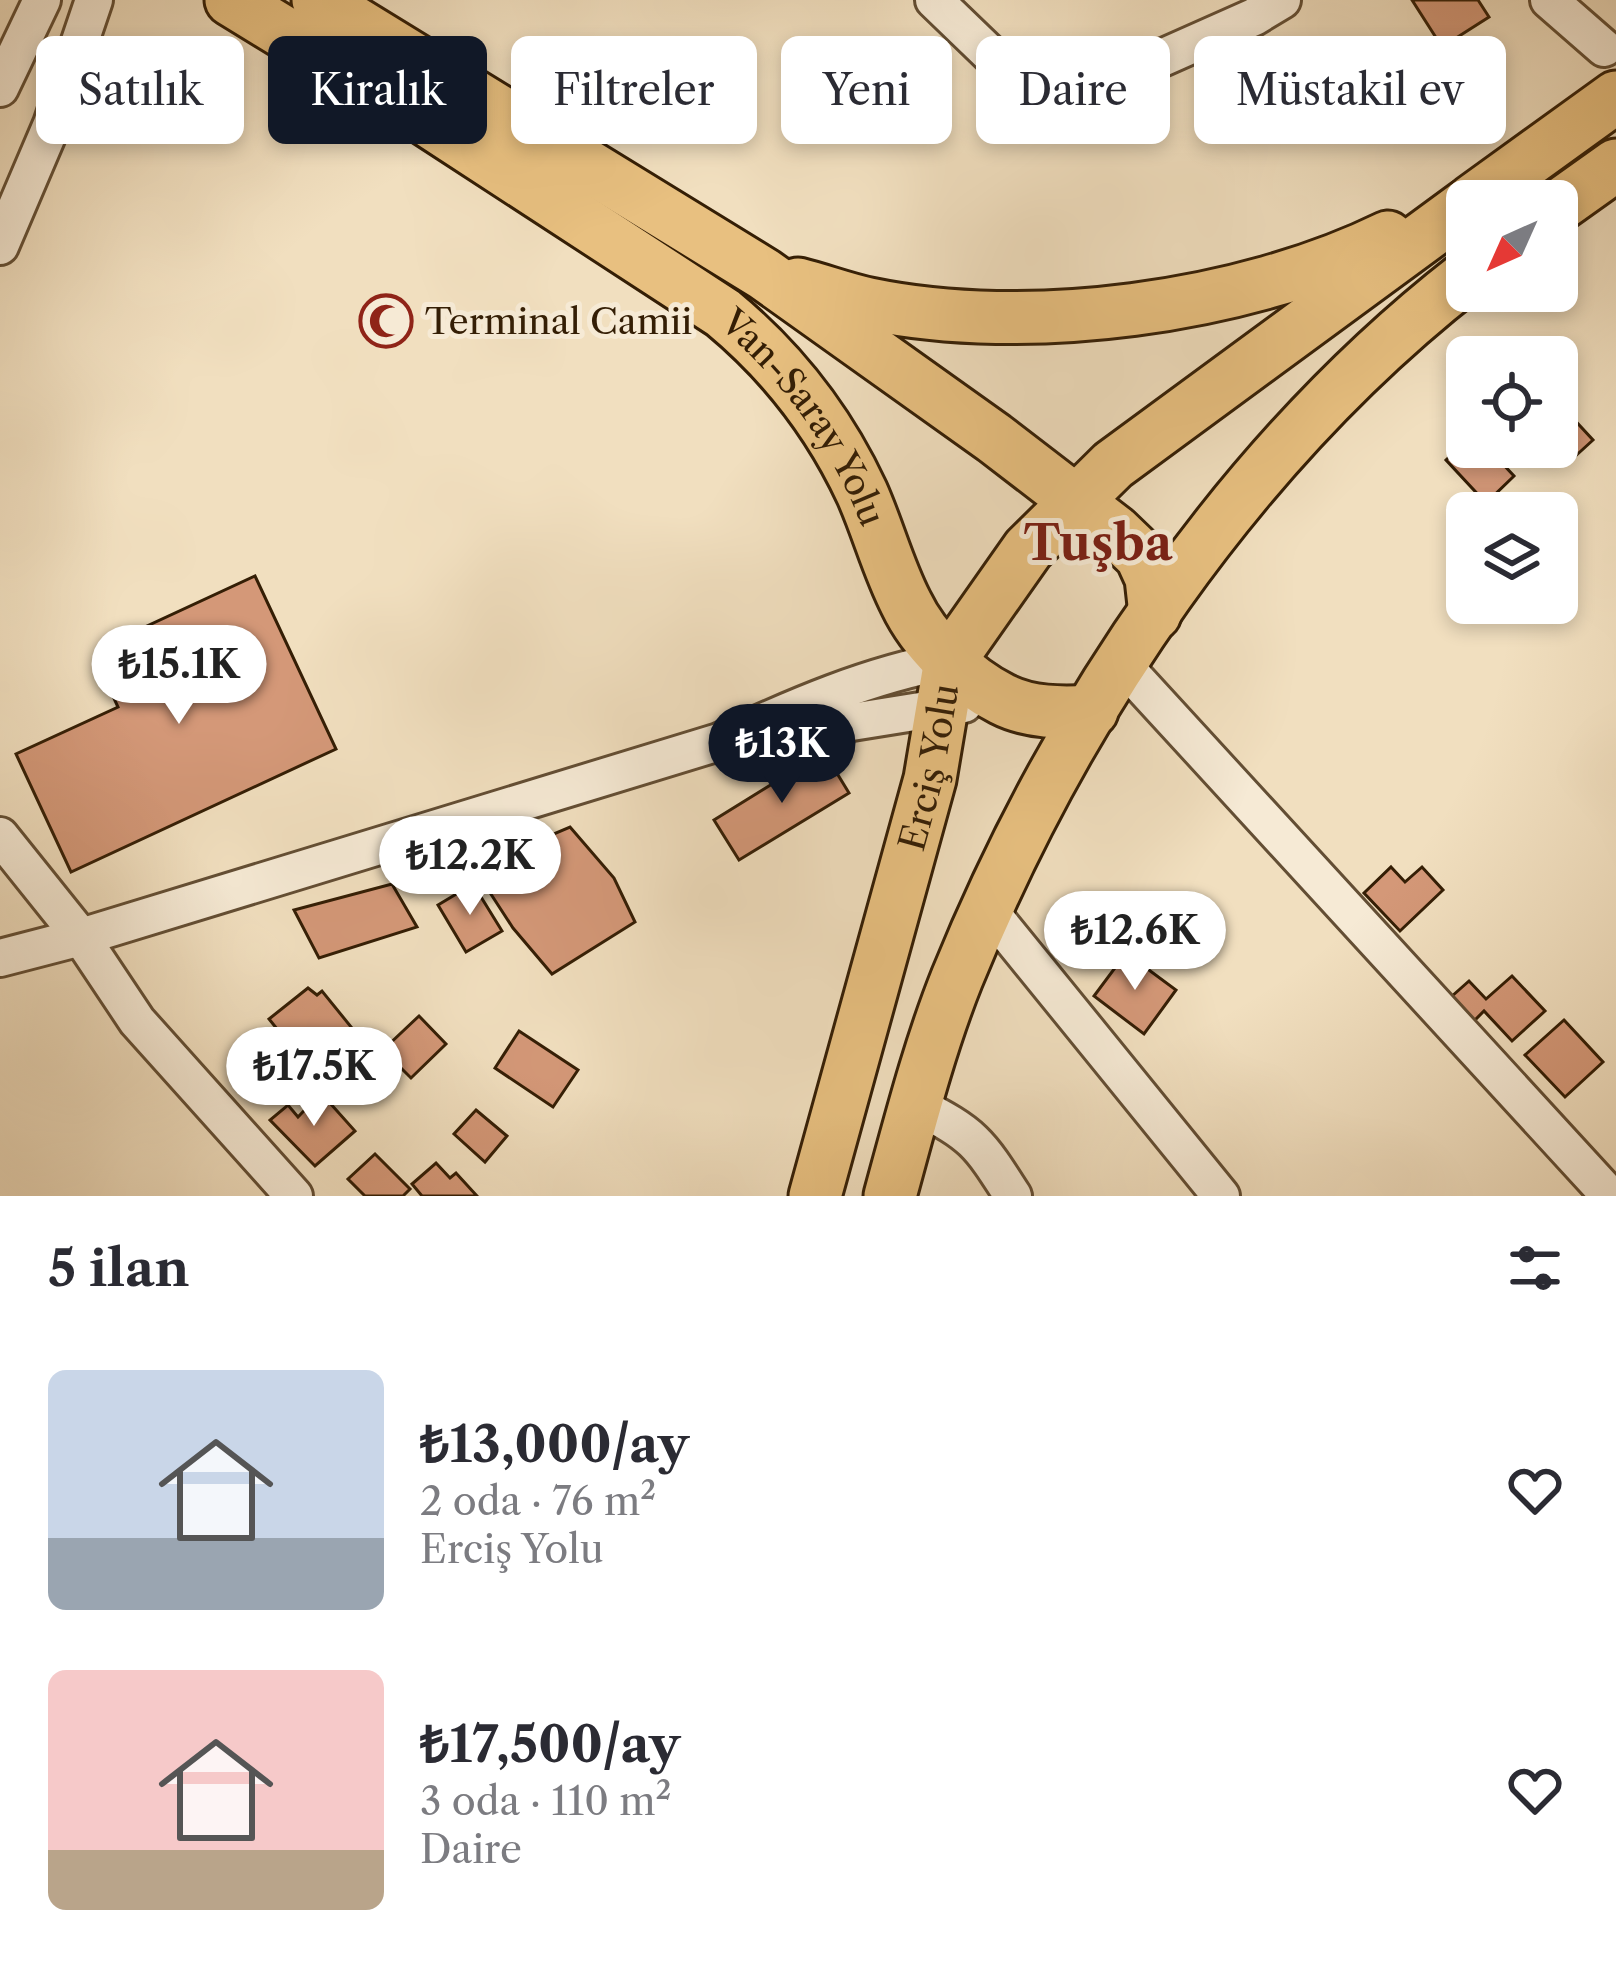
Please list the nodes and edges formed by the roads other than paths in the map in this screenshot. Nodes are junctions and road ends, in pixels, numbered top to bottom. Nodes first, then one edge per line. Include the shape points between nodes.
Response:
1 (42, 0) edge
2 (94, 0) edge
3 (231, 0) edge
4 (318, 0) edge
5 (934, 0) edge
6 (1282, 0) edge
7 (1549, 0) edge
8 (1588, 0) edge
9 (1612, 70) edge
10 (0, 88) edge
11 (1616, 166) edge
12 (1496, 180) edge
13 (1578, 192) edge
14 (1446, 212) edge
15 (1446, 221) edge
16 (0, 246) edge
17 (764, 274) junction
18 (1446, 294) edge
19 (1075, 501) junction
20 (1155, 614) junction
21 (1120, 663) junction
22 (945, 684) junction
23 (1092, 711) junction
24 (0, 836) edge
25 (987, 908) junction
26 (81, 937) junction
27 (0, 958) edge
28 (916, 1105) junction
29 (294, 1196) edge
30 (815, 1196) edge
31 (890, 1196) edge
32 (1012, 1196) edge
33 (1222, 1196) edge
34 (1610, 1196) edge

1 - 10 street
2 - 16 street
3 - 22 highway, Van-Saray Yolu via 690,290 760,344 796,384 861,492
4 - 17 highway, Van-Saray Yolu
5 - 6 street via 1047,109
7 - 9 street
8 - 9 street
9 - 12 highway, Erciş Yolu
11 - 13 highway
14 - 17 highway via 1258,285 1079,316 928,312
15 - 19 highway, Erciş Yolu
17 - 19 highway, Van-Saray Yolu
18 - 20 highway via 1301,426
19 - 20 highway, Van-Saray Yolu via 1141,556
19 - 22 highway, Erciş Yolu via 1028,549
20 - 21 highway
21 - 23 highway
21 - 34 street
22 - 23 highway, Van-Saray Yolu via 1059,713
22 - 26 street via 891,671 718,742
22 - 30 highway, Erciş Yolu via 930,779
23 - 25 highway
24 - 26 street
25 - 28 highway
25 - 33 street
26 - 27 street
26 - 29 street via 137,1021
28 - 31 highway
28 - 32 street via 978,1142

